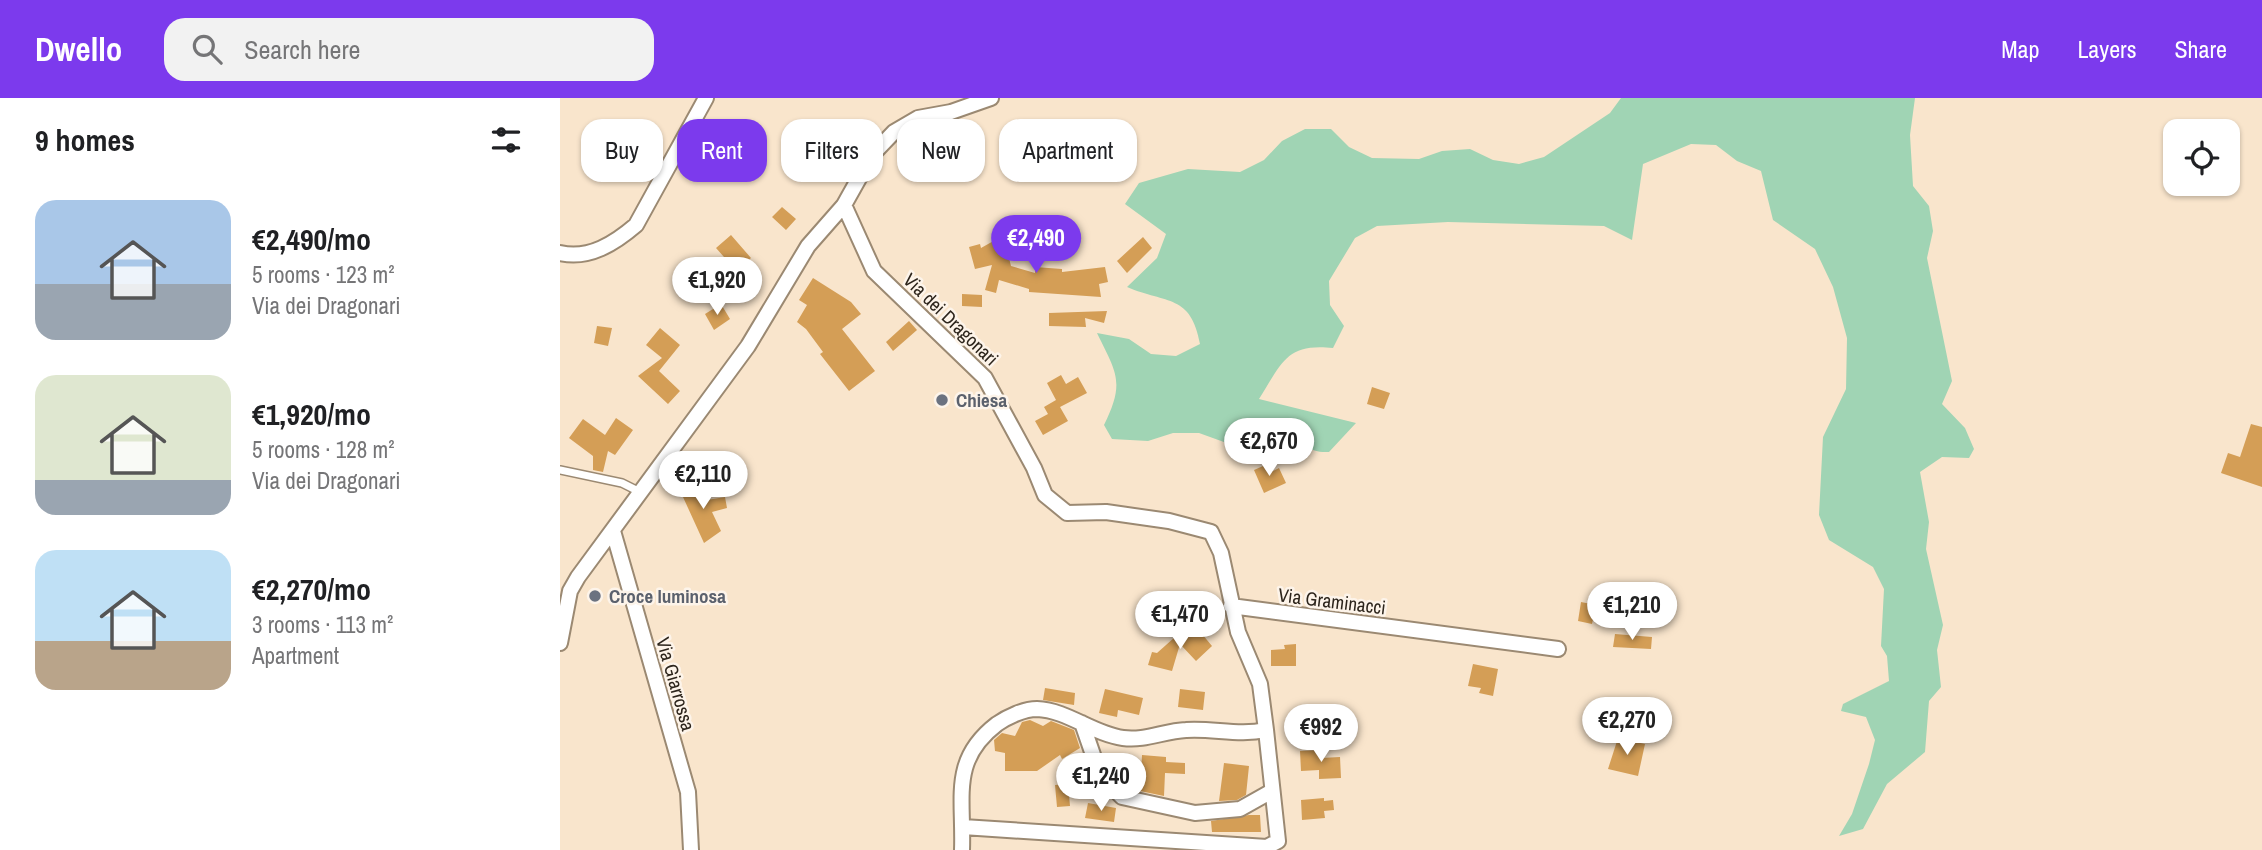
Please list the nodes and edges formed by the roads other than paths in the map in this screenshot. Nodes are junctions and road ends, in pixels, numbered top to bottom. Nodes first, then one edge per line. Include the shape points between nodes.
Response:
1 (706, 98) edge
2 (991, 98) edge
3 (844, 205) junction
4 (560, 253) edge
5 (560, 470) edge
6 (640, 492) junction
7 (612, 531) junction
8 (1231, 606) junction
9 (560, 643) edge
10 (1558, 649) dead end
11 (1082, 723) junction
12 (1266, 730) junction
13 (1272, 791) junction
14 (963, 827) junction
15 (691, 850) edge
16 (962, 850) edge

1 - 4 street via 636,225 598,250 580,255
2 - 3 street via 918,118 894,132 872,155
3 - 6 street via 808,246 748,346
3 - 8 street, Via dei Dragonari via 874,271 985,378 1045,495 1067,513 1106,512 1211,532 1221,553
5 - 6 lane via 622,483
6 - 7 street
7 - 9 street via 570,591
7 - 15 street, Via Giarrossa via 688,792
8 - 10 street, Via Graminacci
8 - 12 street via 1260,684
11 - 12 street via 1121,737 1141,738 1185,730
11 - 13 street via 1100,775 1122,797 1195,813 1240,809
11 - 14 street via 1036,709 1002,720 978,739 963,771
12 - 13 street
13 - 14 street via 1278,841 1267,847
14 - 16 street

